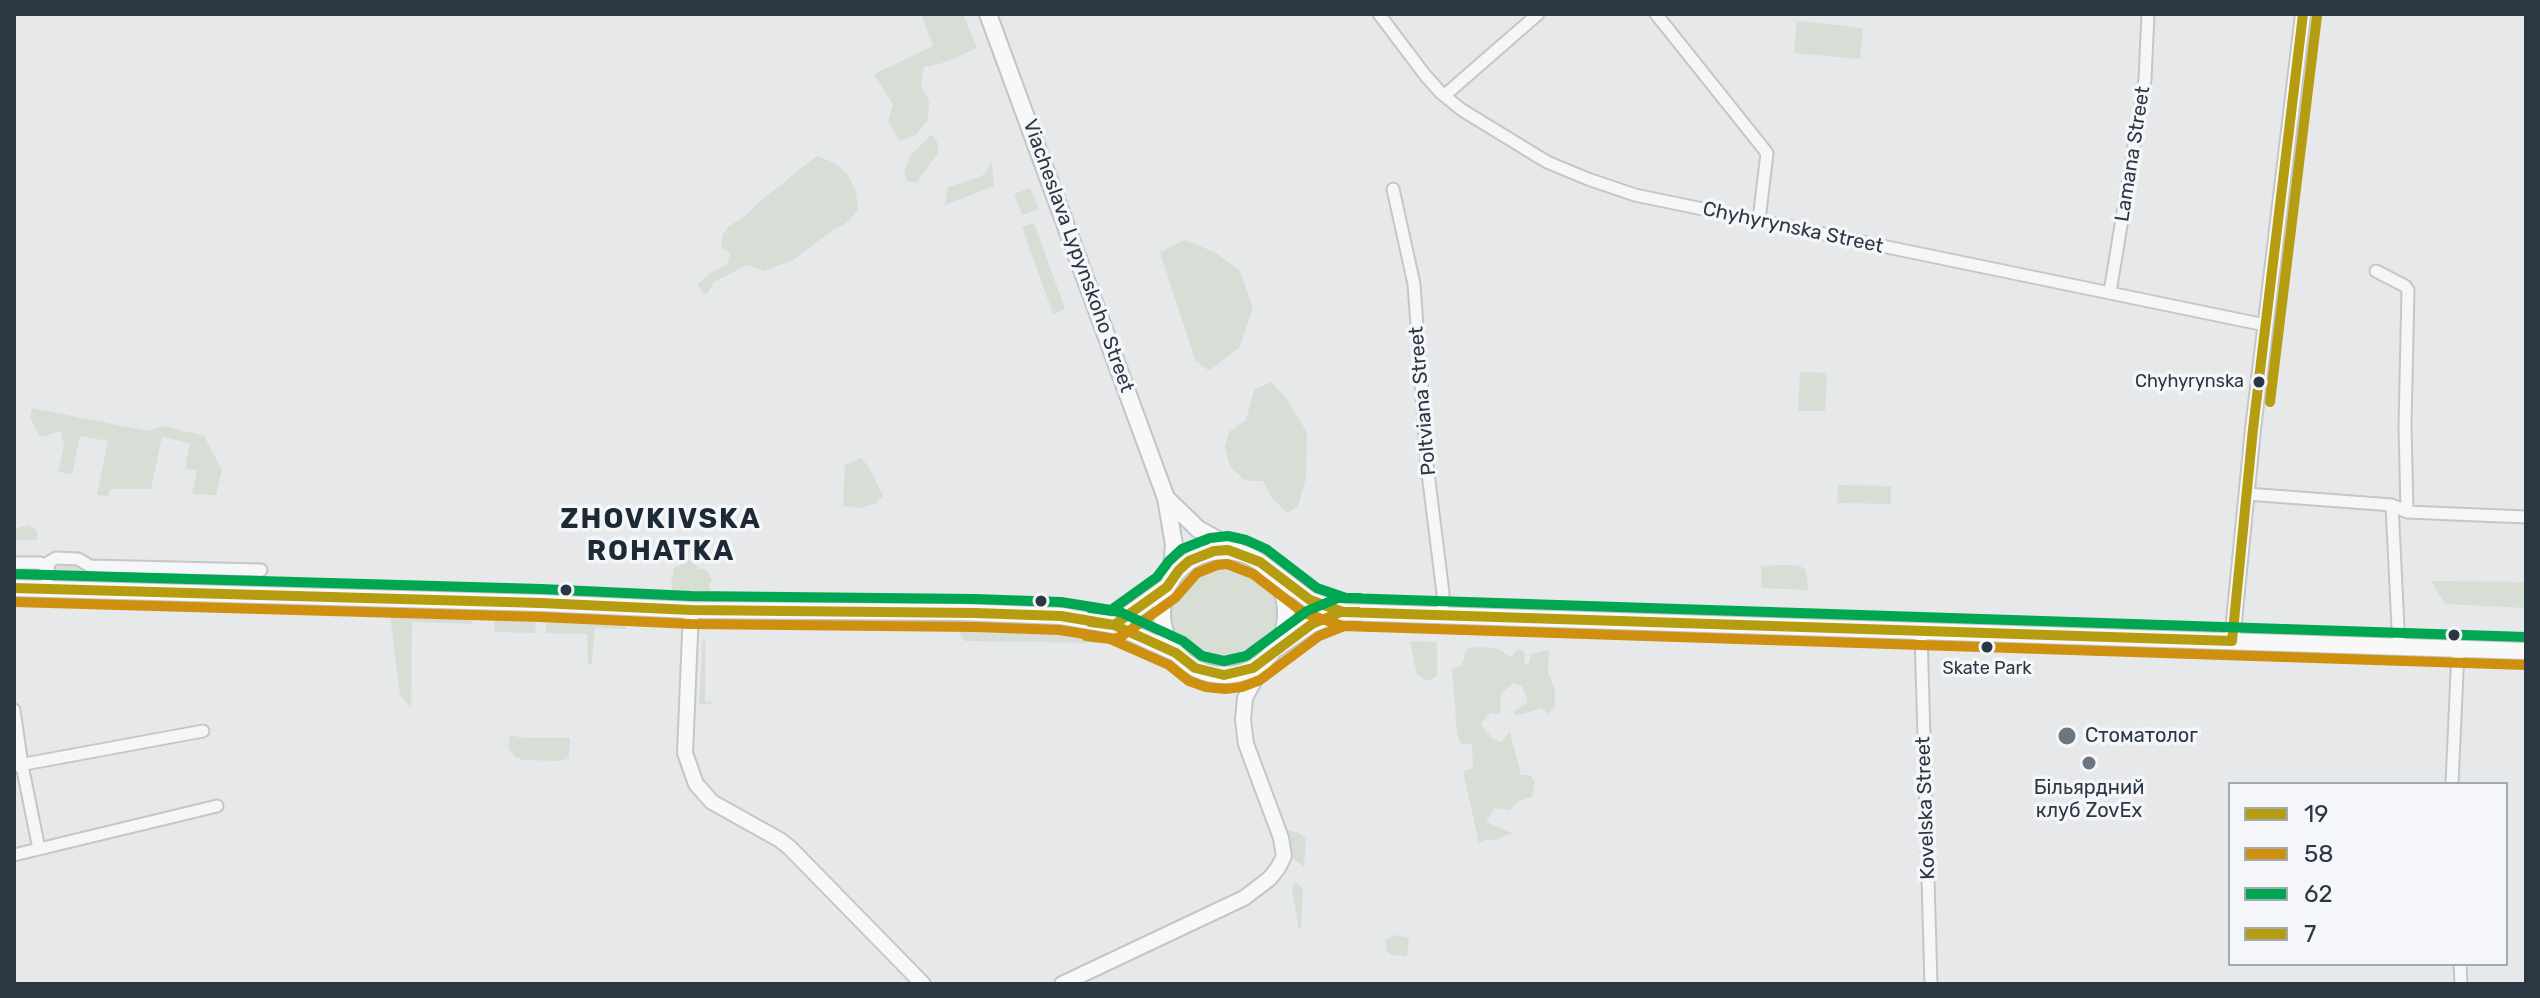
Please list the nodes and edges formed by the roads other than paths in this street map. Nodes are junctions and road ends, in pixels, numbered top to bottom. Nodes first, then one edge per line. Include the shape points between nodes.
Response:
1 (988, 14) edge
2 (1379, 14) edge
3 (1538, 14) edge
4 (1656, 14) edge
5 (2148, 14) edge
6 (2303, 14) edge
7 (1445, 95) junction
8 (1393, 189) dead end
9 (1759, 220) junction
10 (2376, 271) dead end
11 (2110, 292) junction
12 (2265, 325) junction
13 (2247, 494) junction
14 (1166, 498) junction
15 (2392, 505) junction
16 (2407, 512) junction
17 (2526, 517) edge
18 (1241, 553) junction
19 (1260, 562) junction
20 (14, 563) edge
21 (48, 568) junction
22 (261, 570) dead end
23 (1169, 584) junction
24 (14, 588) edge
25 (46, 588) junction
26 (691, 610) junction
27 (1341, 612) junction
28 (1442, 615) junction
29 (1114, 625) junction
30 (1921, 632) junction
31 (2232, 641) junction
32 (2399, 648) junction
33 (2458, 650) junction
34 (2526, 651) edge
35 (1176, 653) junction
36 (1269, 655) junction
37 (14, 710) edge
38 (203, 731) dead end
39 (18, 766) edge
40 (2452, 782) edge
41 (217, 806) dead end
42 (39, 849) junction
43 (14, 855) edge
44 (923, 984) edge
45 (1062, 984) edge
46 (1931, 984) edge

1 - 14 main road, Viacheslava Lypynskoho Street
2 - 7 street, Chyhyrynska Street
3 - 7 street
4 - 9 street via 1767,153
5 - 11 street, Lamana Street via 2145,79
6 - 12 main road
7 - 9 street, Chyhyrynska Street via 1547,162 1588,179 1635,195
8 - 28 street, Poltviana Street via 1414,284
9 - 11 street, Chyhyrynska Street
10 - 16 street via 2408,290
11 - 12 street, Chyhyrynska Street
12 - 13 main road
13 - 15 street
13 - 31 main road
14 - 18 main road, Viacheslava Lypynskoho Street via 1198,529
14 - 23 main road, Viacheslava Lypynskoho Street via 1174,545
15 - 16 street
15 - 32 street
16 - 17 street
18 - 19 main road
18 - 23 main road via 1201,555
19 - 27 main road via 1310,600
19 - 36 main road via 1284,597 1285,626
20 - 21 street
21 - 22 street via 56,558 78,559 90,566
21 - 25 street
23 - 29 main road
23 - 35 main road via 1162,614
24 - 25 main road
25 - 26 main road
26 - 29 main road via 1061,616
26 - 44 main road via 685,753 696,784 712,802 790,848
27 - 28 main road
27 - 36 main road via 1312,624
28 - 30 main road
29 - 35 main road
30 - 31 main road
30 - 46 street, Kovelska Street
31 - 32 main road
32 - 33 main road
33 - 34 main road
33 - 40 street
35 - 36 main road via 1195,668 1224,675 1253,668
36 - 45 main road via 1245,698 1243,720 1246,744 1281,838 1284,856 1278,868 1244,898
37 - 39 street
38 - 39 street
39 - 42 street
41 - 42 street
42 - 43 street

